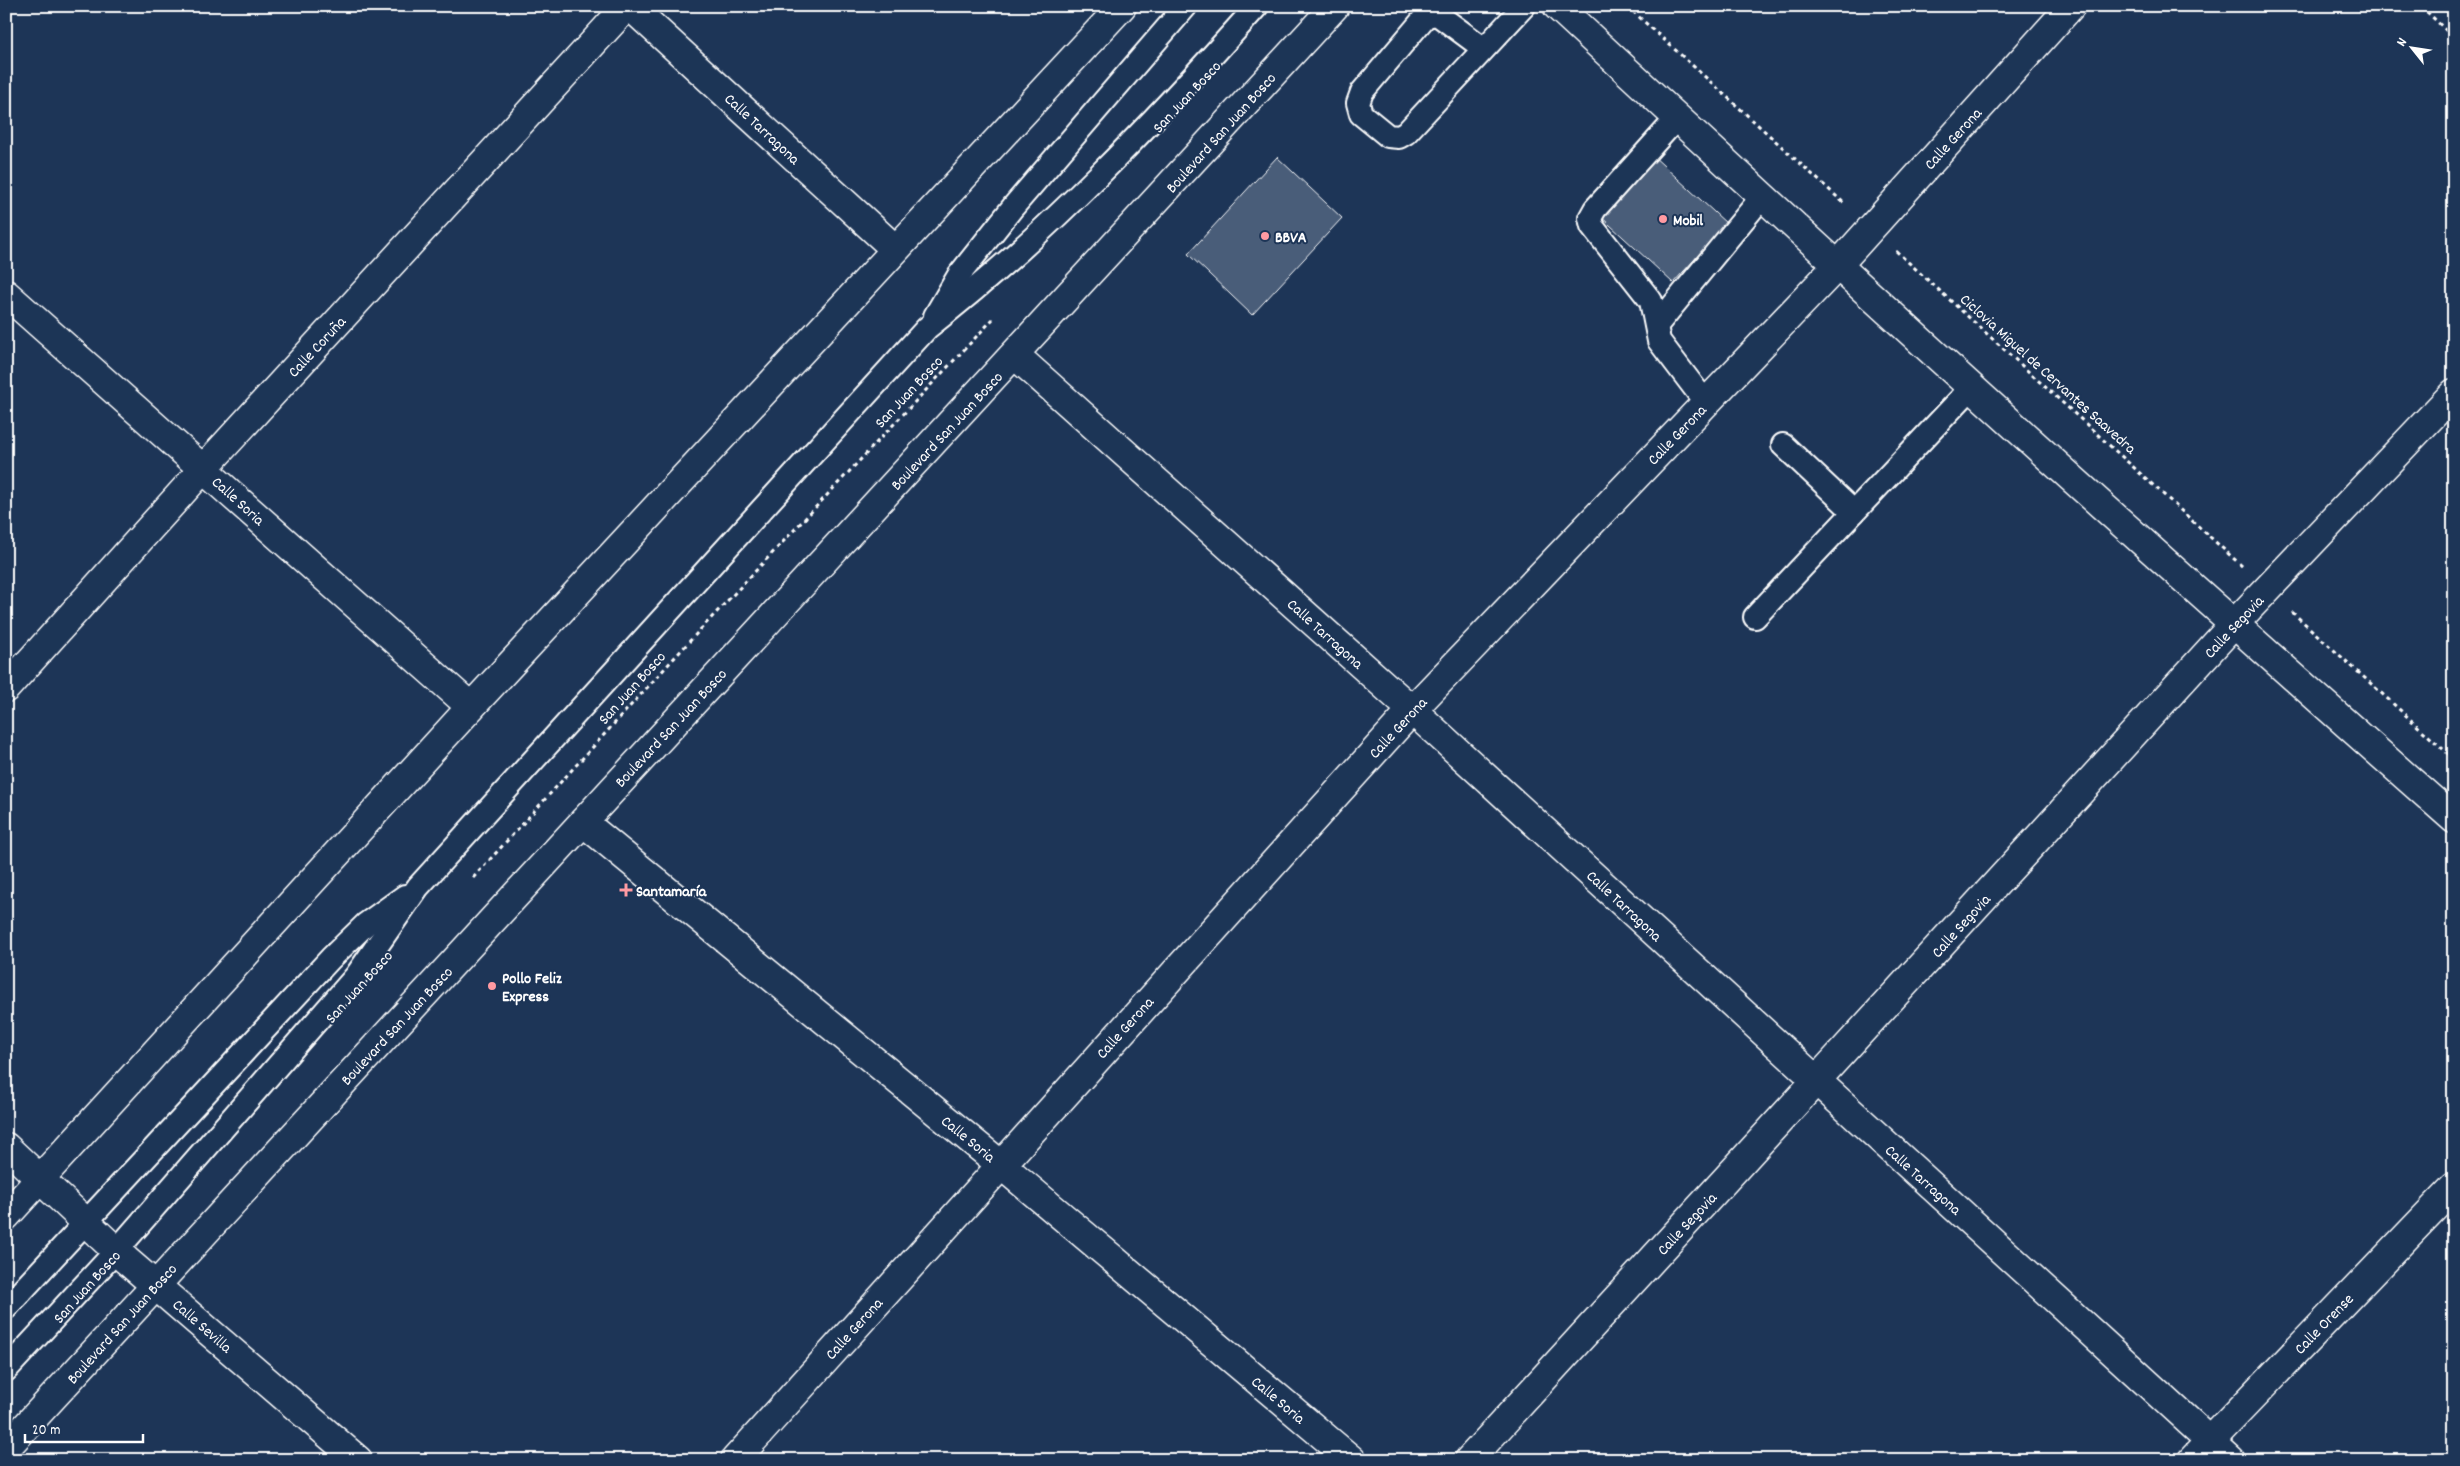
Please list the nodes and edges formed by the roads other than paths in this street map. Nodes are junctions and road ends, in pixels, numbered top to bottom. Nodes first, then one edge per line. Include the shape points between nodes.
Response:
1 (629, 6) edge
2 (1122, 6) edge
3 (1186, 6) edge
4 (1257, 6) edge
5 (1334, 6) edge
6 (1524, 6) edge
7 (1557, 6) edge
8 (2071, 6) edge
9 (1483, 48) junction
10 (1677, 118) junction
11 (1762, 197) junction
12 (895, 249) junction
13 (1837, 266) junction
14 (6, 294) edge
15 (1657, 325) junction
16 (927, 328) junction
17 (1015, 355) junction
18 (1971, 388) junction
19 (2454, 393) edge
20 (1706, 403) junction
21 (1783, 445) dead end
22 (204, 468) junction
23 (1854, 512) junction
24 (1755, 617) dead end
25 (2233, 625) junction
26 (6, 688) edge
27 (471, 708) junction
28 (1412, 710) junction
29 (2454, 819) edge
30 (583, 822) junction
31 (418, 887) junction
32 (1817, 1081) junction
33 (6, 1147) edge
34 (1000, 1164) junction
35 (41, 1178) junction
36 (2454, 1187) edge
37 (6, 1216) edge
38 (86, 1220) junction
39 (117, 1250) junction
40 (156, 1285) junction
41 (6, 1308) edge
42 (6, 1370) edge
43 (2211, 1440) junction
44 (6, 1448) edge
45 (358, 1460) edge
46 (735, 1460) edge
47 (1352, 1460) edge
48 (1469, 1460) edge
49 (2192, 1460) edge
50 (2232, 1460) edge

1 - 12 street, Calle Tarragona
1 - 22 street, Calle Coruña
2 - 12 street
3 - 16 lane via 1013,207 959,275
4 - 16 lane via 1067,207 984,284
5 - 17 street, Boulevard San Juan Bosco
6 - 9 lane
7 - 10 street
8 - 13 street, Calle Gerona
9 - 9 lane via 1406,134 1388,136 1362,114 1358,103 1362,92 1426,16 1437,14
10 - 11 street
10 - 15 lane via 1590,218 1592,226 1651,301
11 - 13 street
11 - 15 lane
12 - 27 street
13 - 18 street
13 - 20 street, Calle Gerona
14 - 22 street, Calle Soria
15 - 20 lane via 1659,341
16 - 31 lane
17 - 28 street, Calle Tarragona
17 - 30 street, Boulevard San Juan Bosco
18 - 23 lane
18 - 25 street
19 - 25 street, Calle Segovia
20 - 28 street, Calle Gerona
21 - 23 lane
22 - 26 street, Calle Coruña
22 - 27 street, Calle Soria
23 - 24 lane
25 - 29 street
25 - 32 street, Calle Segovia
27 - 35 street
28 - 32 street, Calle Tarragona
28 - 34 street, Calle Gerona
30 - 34 street, Calle Soria
30 - 40 street, Boulevard San Juan Bosco
31 - 38 lane via 366,924 331,958
31 - 39 lane via 356,976
32 - 43 street, Calle Tarragona
32 - 48 street, Calle Segovia
33 - 35 street, Calle Sevilla
34 - 46 street, Calle Gerona
34 - 47 street, Calle Soria
35 - 37 street
35 - 38 street, Calle Sevilla
36 - 43 street, Calle Orense
38 - 39 street, Calle Sevilla
38 - 41 lane
39 - 40 street, Calle Sevilla
39 - 42 lane
40 - 44 street, Boulevard San Juan Bosco
40 - 45 street, Calle Sevilla
43 - 49 street, Calle Orense
43 - 50 street, Calle Tarragona

